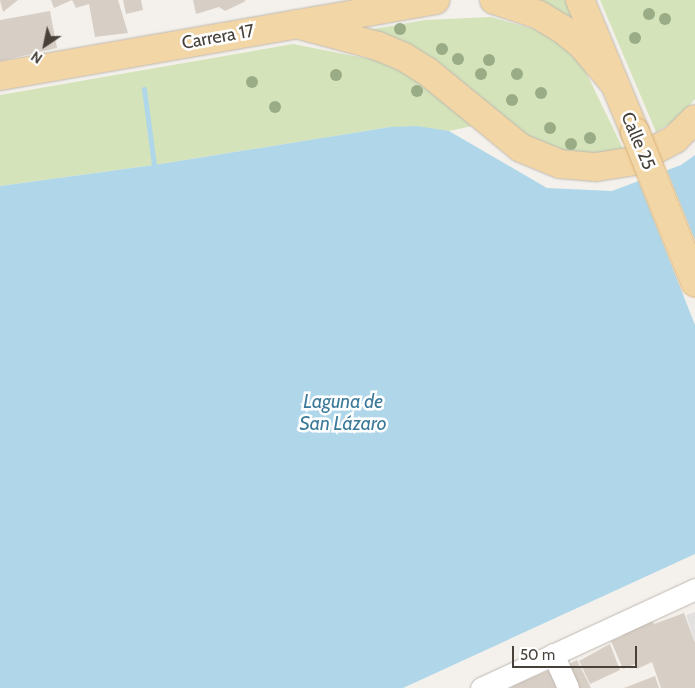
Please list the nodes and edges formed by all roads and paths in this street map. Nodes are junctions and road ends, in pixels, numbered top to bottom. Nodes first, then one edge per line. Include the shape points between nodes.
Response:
1 (436, 0) edge
2 (494, 0) edge
3 (580, 0) edge
4 (296, 24) junction
5 (0, 76) edge
6 (613, 82) junction
7 (695, 120) edge
8 (695, 282) edge
9 (695, 589) edge
10 (553, 654) junction
11 (481, 688) edge
12 (568, 688) edge

1 - 4 main road, Carrera 17
2 - 6 main road via 539,15 561,28 580,44
3 - 6 main road, Calle 25
4 - 5 main road, Carrera 17
4 - 7 main road via 378,46 404,57 428,72 521,148 560,164 596,168 634,161 675,139
6 - 8 main road, Calle 25, bridge
9 - 10 street
10 - 11 street
10 - 12 street

